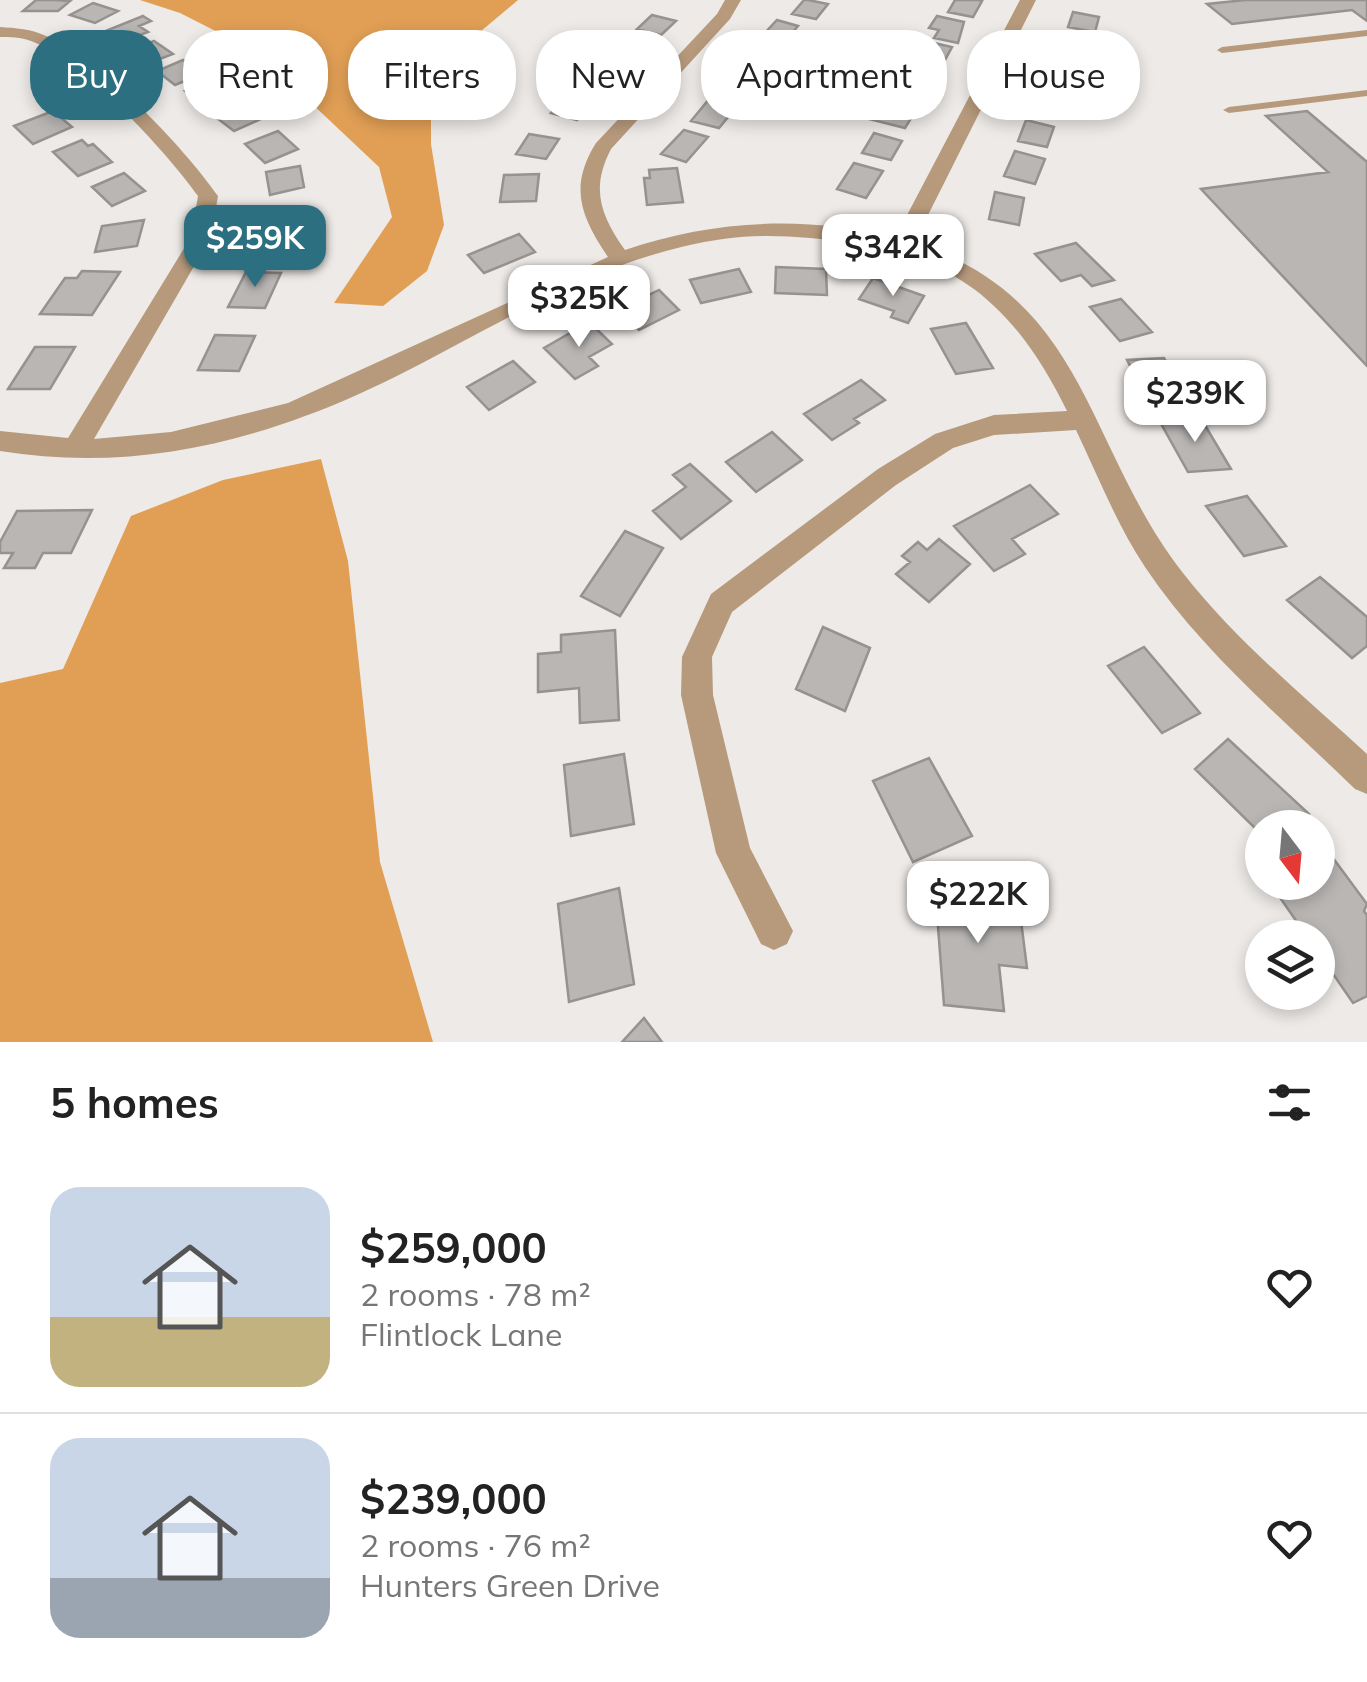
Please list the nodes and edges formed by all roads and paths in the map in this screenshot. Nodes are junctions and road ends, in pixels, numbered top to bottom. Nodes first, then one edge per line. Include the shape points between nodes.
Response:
1 (734, 0) edge
2 (1028, 0) edge
3 (0, 32) edge
4 (1367, 33) edge
5 (1222, 50) dead end
6 (1367, 93) edge
7 (1228, 110) dead end
8 (902, 245) junction
9 (618, 256) junction
10 (1081, 420) junction
11 (0, 441) edge
12 (76, 447) junction
13 (1367, 777) edge
14 (774, 930) dead end

1 - 9 street via 592,164 588,207
2 - 8 street
3 - 12 street via 49,44 182,159 208,196 201,237
4 - 5 lane
6 - 7 lane
8 - 9 street via 842,232 756,228
8 - 10 street via 998,294 1046,347
9 - 12 street via 308,405 192,436
10 - 13 street via 1122,505 1196,612
10 - 14 street via 994,426 944,441 721,603 696,657 697,694 734,853
11 - 12 street

